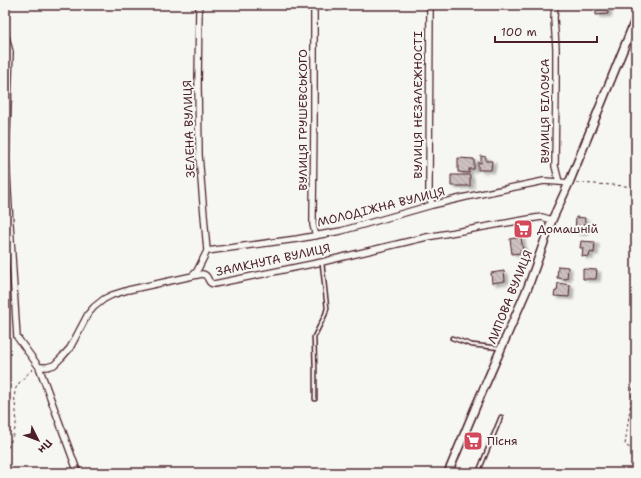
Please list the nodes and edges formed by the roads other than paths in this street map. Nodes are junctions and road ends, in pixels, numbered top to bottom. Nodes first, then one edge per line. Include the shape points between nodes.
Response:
1 (198, 5) edge
2 (314, 5) edge
3 (430, 5) edge
4 (555, 5) edge
5 (636, 18) edge
6 (5, 33) edge
7 (559, 182) junction
8 (569, 183) junction
9 (432, 205) junction
10 (552, 220) junction
11 (316, 236) junction
12 (207, 251) junction
13 (322, 262) junction
14 (193, 275) junction
15 (452, 338) dead end
16 (501, 348) junction
17 (39, 367) junction
18 (315, 399) dead end
19 (501, 416) dead end
20 (78, 473) edge
21 (448, 473) edge
22 (478, 473) edge

1 - 12 street, ЗЕЛЕНА ВУЛИЦЯ via 199,155
2 - 11 street, ВУЛИЦЯ ГРУШЕВСЬКОГО via 313,225
3 - 9 street, ВУЛИЦЯ НЕЗАЛЕЖНОСТІ via 429,194
4 - 7 street, ВУЛИЦЯ БІЛОУСА via 555,166
5 - 8 street, ЛИПОВА ВУЛИЦЯ
6 - 17 street via 10,52 6,159 17,337
7 - 8 street
7 - 9 street, МОЛОДІЖНА ВУЛИЦЯ via 544,182 493,191
8 - 10 street, ЛИПОВА ВУЛИЦЯ
9 - 11 street, МОЛОДІЖНА ВУЛИЦЯ
10 - 13 street, ЗАМКНУТА ВУЛИЦЯ via 535,218 463,230
10 - 16 street, ЛИПОВА ВУЛИЦЯ via 528,287
11 - 12 street, МОЛОДІЖНА ВУЛИЦЯ
12 - 14 street
13 - 14 street, ЗАМКНУТА ВУЛИЦЯ via 214,284 209,282 205,274
13 - 18 lane via 327,308 314,337
14 - 17 street via 128,290 104,299 88,314 70,348 62,357 54,365
15 - 16 lane via 472,345
16 - 21 street, ЛИПОВА ВУЛИЦЯ
17 - 20 street
19 - 22 lane

